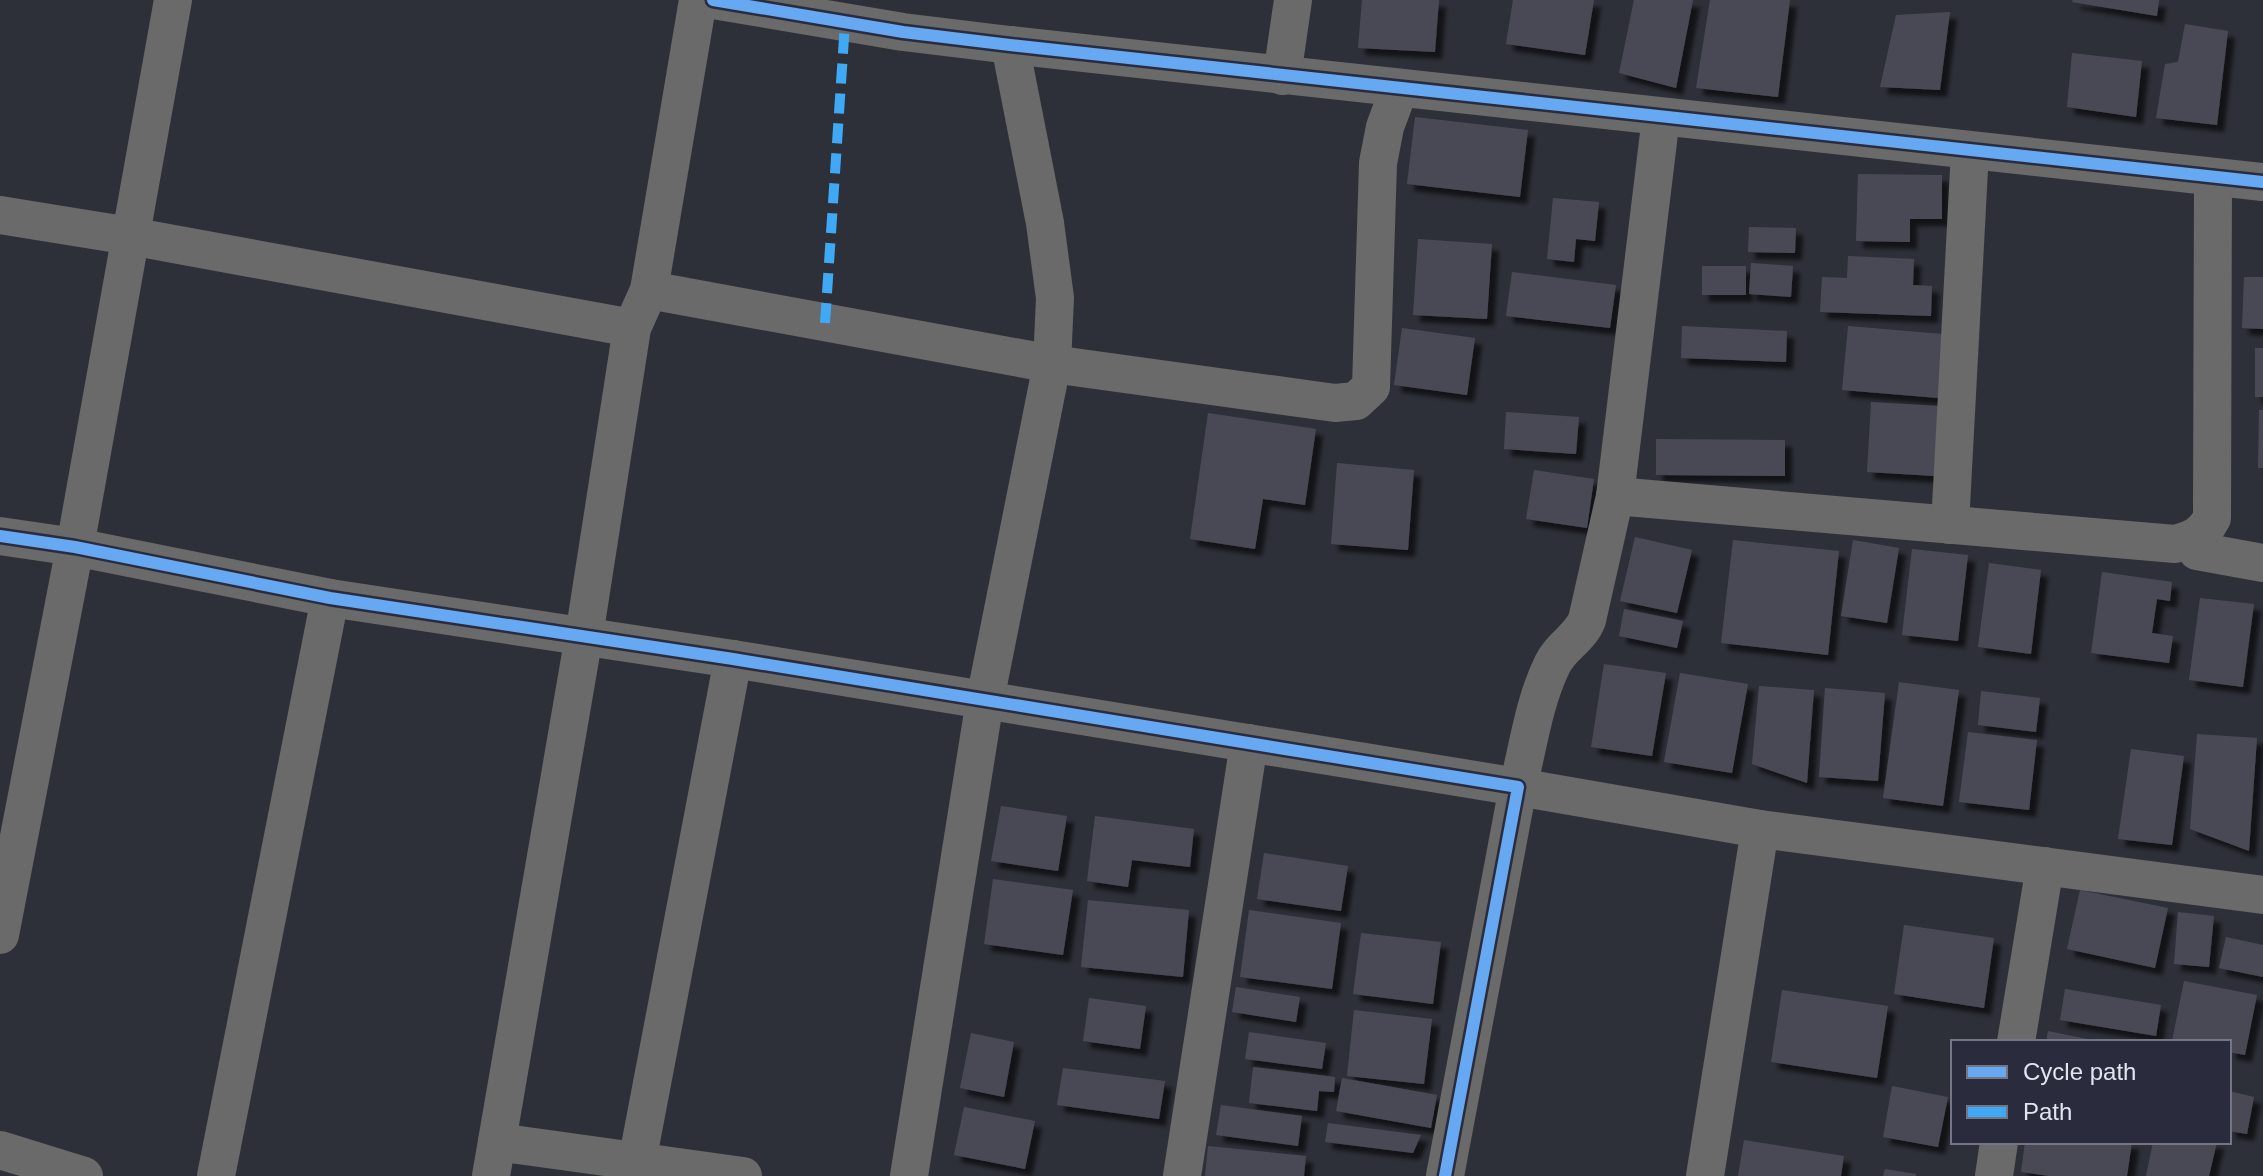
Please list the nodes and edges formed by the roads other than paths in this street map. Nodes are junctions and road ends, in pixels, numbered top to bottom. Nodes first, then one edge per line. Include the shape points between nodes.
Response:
1 (173, 0) edge
2 (698, 0) edge
3 (713, 0) edge
4 (1293, 0) edge
5 (906, 16) edge
6 (1010, 45) junction
7 (1282, 76) junction
8 (1399, 89) junction
9 (1661, 117) junction
10 (1970, 151) junction
11 (2213, 177) junction
12 (2263, 182) edge
13 (0, 215) edge
14 (130, 236) junction
15 (649, 290) junction
16 (632, 328) junction
17 (1052, 364) junction
18 (1615, 496) junction
19 (1950, 525) junction
20 (0, 536) edge
21 (75, 547) junction
22 (2197, 551) dead end
23 (2263, 563) edge
24 (330, 598) junction
25 (584, 636) junction
26 (733, 659) junction
27 (985, 700) junction
28 (1249, 743) junction
29 (1518, 787) junction
30 (1760, 829) junction
31 (2045, 866) junction
32 (2263, 895) edge
33 (0, 935) edge
34 (2016, 1040) edge
35 (1999, 1144) edge
36 (0, 1150) edge
37 (494, 1159) edge
38 (637, 1162) junction
39 (84, 1176) edge
40 (216, 1176) edge
41 (743, 1176) edge
42 (909, 1176) edge
43 (1182, 1176) edge
44 (1445, 1176) edge
45 (1705, 1176) edge
46 (1994, 1176) edge

1 - 14 street
2 - 15 street
3 - 5 street
4 - 7 street
5 - 6 street
6 - 7 street
6 - 17 street via 1055,298
7 - 8 street
8 - 9 street
8 - 17 street via 1378,163 1371,387 1356,401 1335,403
9 - 10 street
9 - 18 street
10 - 11 street
10 - 19 street
11 - 12 street
11 - 19 street via 2212,518 2206,530 2175,544
13 - 14 street
14 - 16 street
14 - 21 street
15 - 16 street
15 - 17 street
16 - 25 street
17 - 27 street
18 - 19 street
18 - 29 street via 1587,620 1544,681
20 - 21 street
21 - 24 street
21 - 33 street
22 - 23 street
24 - 25 street
24 - 40 street
25 - 26 street
25 - 37 street
26 - 27 street
26 - 38 street
27 - 28 street
27 - 42 street
28 - 29 street
28 - 43 street
29 - 30 street
29 - 44 street
30 - 31 street
30 - 45 street
31 - 32 street
31 - 34 street
35 - 46 street
36 - 39 street
37 - 38 street
38 - 41 street

